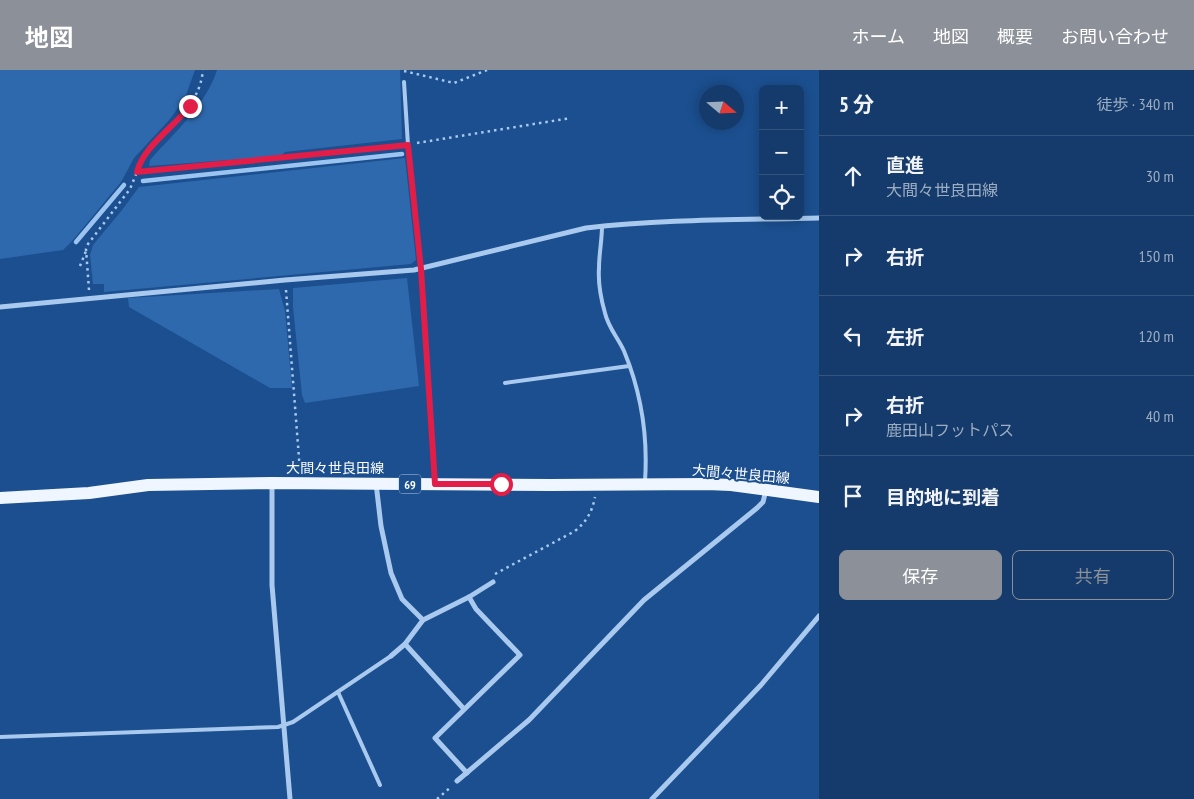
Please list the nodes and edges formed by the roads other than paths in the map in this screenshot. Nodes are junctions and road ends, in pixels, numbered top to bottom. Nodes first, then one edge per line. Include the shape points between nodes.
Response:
1 (404, 82) dead end
2 (819, 218) edge
3 (602, 226) junction
4 (421, 269) junction
5 (0, 307) edge
6 (629, 366) junction
7 (505, 383) dead end
8 (376, 482) junction
9 (272, 483) junction
10 (435, 484) junction
11 (644, 484) junction
12 (766, 490) junction
13 (819, 497) edge
14 (0, 498) edge
15 (493, 582) road end
16 (469, 597) junction
17 (819, 616) edge
18 (423, 620) junction
19 (405, 644) junction
20 (391, 656) joint
21 (338, 692) junction
22 (464, 709) junction
23 (285, 724) junction
24 (0, 737) edge
25 (467, 773) junction
26 (457, 781) road end
27 (380, 785) dead end
28 (290, 799) edge
29 (652, 799) edge

1 - 4 lane
2 - 3 street
3 - 4 street
3 - 6 lane via 599,269 603,305
4 - 5 street
4 - 10 lane
6 - 7 lane
6 - 11 lane via 642,416 646,463
8 - 9 main road, 大間々世良田線 / 69
8 - 10 main road, 大間々世良田線 / 69
8 - 18 street via 391,573 402,599
9 - 14 main road, 大間々世良田線 / 69 via 148,485 89,493
9 - 23 street via 272,585
10 - 11 main road, 大間々世良田線 / 69
11 - 12 main road, 大間々世良田線 / 69 via 715,484
12 - 13 main road, 大間々世良田線 / 69
12 - 25 street via 763,502 757,508 644,600 529,720
15 - 16 street
16 - 18 street
16 - 22 street via 520,655
17 - 29 street via 760,685
18 - 19 street
19 - 20 street
19 - 22 street
20 - 21 lane
21 - 23 lane
21 - 27 lane
22 - 25 street via 435,738
23 - 24 lane via 278,727
23 - 28 street
25 - 26 street

